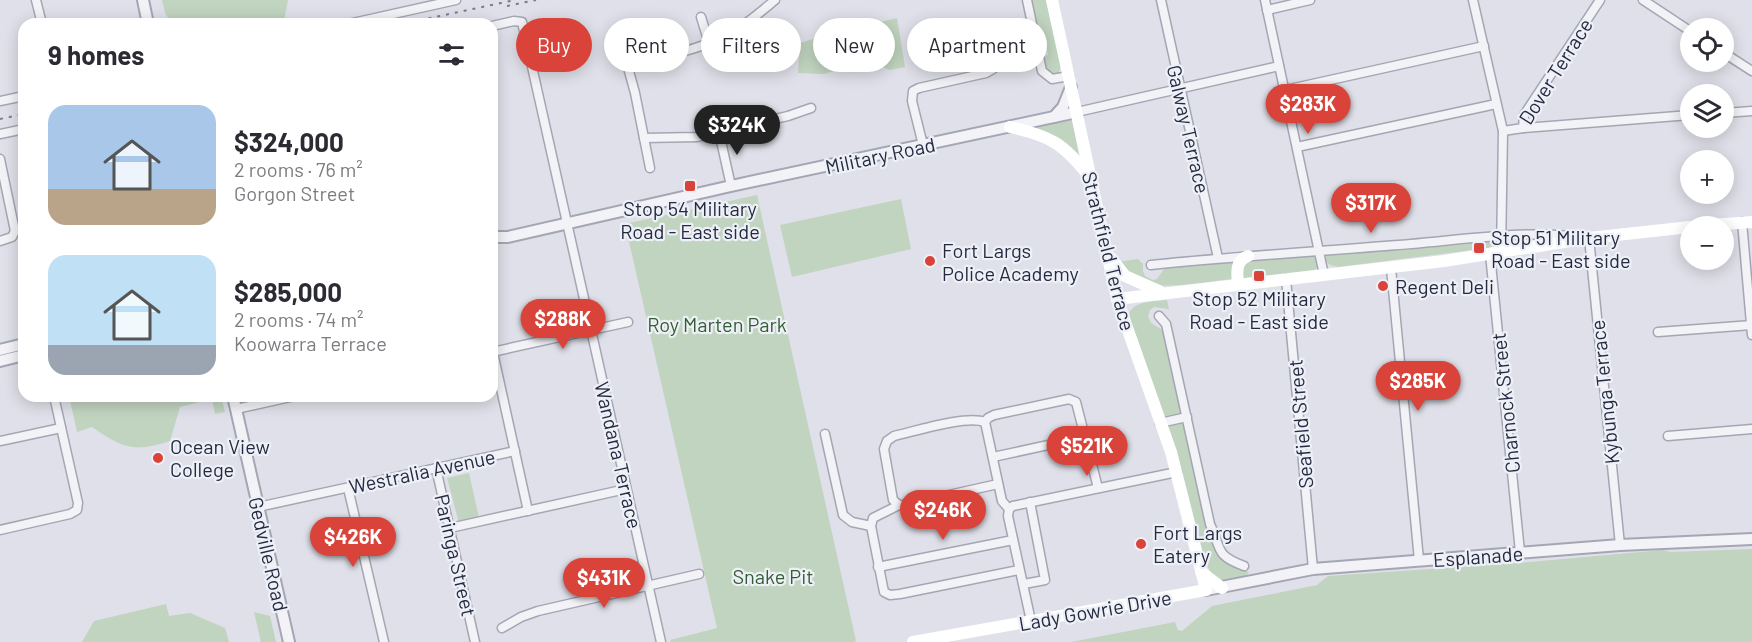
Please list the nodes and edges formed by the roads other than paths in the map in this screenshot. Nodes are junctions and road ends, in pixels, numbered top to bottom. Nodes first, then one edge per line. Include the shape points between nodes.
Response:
1 (36, 0) edge
2 (143, 0) edge
3 (456, 0) edge
4 (775, 0) edge
5 (1027, 0) edge
6 (1052, 0) edge
7 (1161, 0) edge
8 (1265, 0) edge
9 (1310, 0) edge
10 (1473, 0) edge
11 (1600, 0) edge
12 (1643, 0) edge
13 (419, 4) edge
14 (1267, 10) junction
15 (40, 18) edge
16 (147, 18) edge
17 (369, 18) edge
18 (751, 18) edge
19 (1680, 24) edge
20 (498, 25) edge
21 (1484, 46) junction
22 (1734, 59) edge
23 (1279, 66) junction
24 (1752, 71) edge
25 (628, 72) edge
26 (988, 72) edge
27 (1070, 82) junction
28 (1179, 87) junction
29 (1285, 90) junction
30 (18, 97) edge
31 (0, 101) edge
32 (1496, 104) junction
33 (812, 108) dead end
34 (1752, 111) edge
35 (1077, 112) junction
36 (1734, 112) edge
37 (1680, 116) edge
38 (1054, 117) junction
39 (1010, 127) junction
40 (1523, 128) junction
41 (18, 130) edge
42 (1503, 131) junction
43 (718, 132) junction
44 (0, 134) edge
45 (644, 138) junction
46 (923, 146) junction
47 (1297, 147) junction
48 (0, 159) edge
49 (650, 168) dead end
50 (1091, 179) junction
51 (731, 186) junction
52 (567, 222) junction
53 (1747, 222) edge
54 (1680, 228) edge
55 (498, 237) edge
56 (508, 237) junction
57 (1502, 237) junction
58 (1589, 238) junction
59 (0, 240) edge
60 (498, 242) edge
61 (1320, 251) junction
62 (1107, 252) junction
63 (1496, 254) junction
64 (1248, 256) junction
65 (1218, 258) junction
66 (1152, 265) dead end
67 (1391, 268) junction
68 (1324, 275) junction
69 (1286, 279) junction
70 (1238, 284) junction
71 (1163, 292) junction
72 (1117, 299) junction
73 (1159, 316) dead end
74 (628, 322) dead end
75 (1752, 328) edge
76 (591, 330) junction
77 (1658, 332) dead end
78 (18, 346) edge
79 (498, 349) edge
80 (0, 350) edge
81 (18, 356) edge
82 (0, 361) edge
83 (498, 376) edge
84 (55, 402) edge
85 (234, 402) edge
86 (268, 402) edge
87 (236, 409) junction
88 (1187, 417) junction
89 (985, 422) junction
90 (1160, 423) junction
91 (61, 428) junction
92 (1752, 429) edge
93 (825, 434) dead end
94 (1668, 436) dead end
95 (1085, 437) junction
96 (0, 441) edge
97 (515, 451) junction
98 (993, 457) junction
99 (436, 468) junction
100 (1177, 472) junction
101 (999, 484) junction
102 (348, 488) junction
103 (1098, 488) junction
104 (626, 489) junction
105 (1030, 502) junction
106 (899, 505) junction
107 (258, 507) junction
108 (1008, 509) junction
109 (528, 511) junction
110 (871, 526) junction
111 (450, 528) junction
112 (0, 531) edge
113 (1752, 539) edge
114 (1013, 540) junction
115 (1620, 545) junction
116 (1520, 552) junction
117 (1419, 560) junction
118 (1244, 566) dead end
119 (878, 567) junction
120 (1313, 569) junction
121 (1019, 570) junction
122 (1201, 570) junction
123 (699, 574) dead end
124 (1024, 585) junction
125 (648, 586) junction
126 (1222, 588) junction
127 (1206, 590) junction
128 (1191, 593) junction
129 (1031, 621) junction
130 (502, 628) dead end
131 (289, 642) edge
132 (384, 642) edge
133 (476, 642) edge
134 (661, 642) edge
135 (913, 642) edge

1 - 15 street
2 - 16 street
3 - 13 street
4 - 18 street
5 - 27 street via 1042,71 1052,79
6 - 27 main road, Strathfield Terrace
7 - 28 street, Galway Terrace
8 - 14 street
9 - 14 street
10 - 21 street, Charnock Street
11 - 40 street, Dover Terrace via 1524,115
12 - 19 street
13 - 17 street
14 - 23 street
20 - 52 street, Wandana Terrace via 522,22
21 - 29 street
21 - 32 street, Charnock Street
22 - 24 street
23 - 28 street
23 - 29 street
25 - 45 street
26 - 46 street via 914,91 912,101
27 - 35 main road, Strathfield Terrace
27 - 38 street via 1063,107
28 - 35 street
28 - 65 street, Galway Terrace
29 - 47 street
30 - 31 street
32 - 42 street, Charnock Street
32 - 47 street
33 - 43 street
34 - 36 street
35 - 38 street, Military Road
35 - 50 main road, Strathfield Terrace
37 - 40 street
38 - 39 street, Military Road
39 - 46 street, Military Road
39 - 50 main road via 1060,145
40 - 42 street, Dover Terrace
41 - 44 street
42 - 57 street, Charnock Street
43 - 45 street via 697,137
43 - 51 street
45 - 49 street
46 - 51 street, Military Road
47 - 61 street
48 - 59 street via 15,226 12,237
50 - 62 main road, Strathfield Terrace
51 - 52 street, Military Road
52 - 56 street, Military Road
52 - 76 street, Wandana Terrace
53 - 75 street
54 - 58 main road
55 - 56 street, Military Road
56 - 60 street, Military Road
57 - 58 street via 1560,234
57 - 61 street
57 - 63 street, Charnock Street
58 - 63 main road
58 - 115 street, Kybunga Terrace
61 - 64 street
61 - 68 street
62 - 71 main road via 1125,276
62 - 72 main road, Strathfield Terrace
63 - 67 main road
63 - 116 street, Charnock Street
64 - 65 street
64 - 70 main road via 1238,264
65 - 66 street
67 - 68 main road
67 - 117 street
68 - 69 main road
69 - 70 main road
69 - 120 street, Seafield Street
70 - 71 main road
71 - 72 main road
72 - 90 main road, Strathfield Terrace
73 - 88 street, Strathfield Terrace via 1166,324
74 - 76 street
75 - 77 street
76 - 79 street
76 - 104 street, Wandana Terrace
78 - 80 street
81 - 82 street
83 - 97 street
84 - 91 street
85 - 87 street, Gedville Road
86 - 87 street
87 - 107 street, Gedville Road
88 - 90 street
88 - 118 street, Strathfield Terrace via 1218,548
89 - 95 street via 994,415 1069,399 1076,402
89 - 98 street
89 - 106 street via 963,421 894,436 887,441 884,449 893,500
90 - 100 main road, Strathfield Terrace
91 - 96 street
91 - 112 street via 77,510
92 - 94 street
93 - 110 street via 843,515 852,522
95 - 98 street
95 - 103 street
97 - 99 street, Westralia Avenue
97 - 109 street
98 - 101 street
99 - 102 street, Westralia Avenue
99 - 111 street, Paringa Street
100 - 103 street
100 - 122 main road, Strathfield Terrace
101 - 106 street
101 - 108 street
102 - 107 street, Westralia Avenue
102 - 132 street
103 - 105 street
104 - 109 street
104 - 125 street, Wandana Terrace
105 - 108 street
105 - 124 street via 1046,580
106 - 110 street via 873,518
107 - 131 street, Gedville Road
108 - 114 street
109 - 111 street
110 - 119 street
111 - 133 street, Paringa Street
113 - 115 street, Esplanade
114 - 119 street
114 - 121 street
115 - 116 street, Esplanade
116 - 117 street, Esplanade
117 - 120 street, Esplanade
119 - 121 street via 884,592 890,595
120 - 126 street, Esplanade
121 - 124 street
122 - 126 main road
122 - 127 main road, Strathfield Terrace
122 - 128 main road
123 - 125 street
124 - 129 street
125 - 130 street via 538,611
125 - 134 street, Wandana Terrace
126 - 127 street, Esplanade
127 - 128 main road, Lady Gowrie Drive
128 - 129 main road, Lady Gowrie Drive
129 - 135 main road, Lady Gowrie Drive

